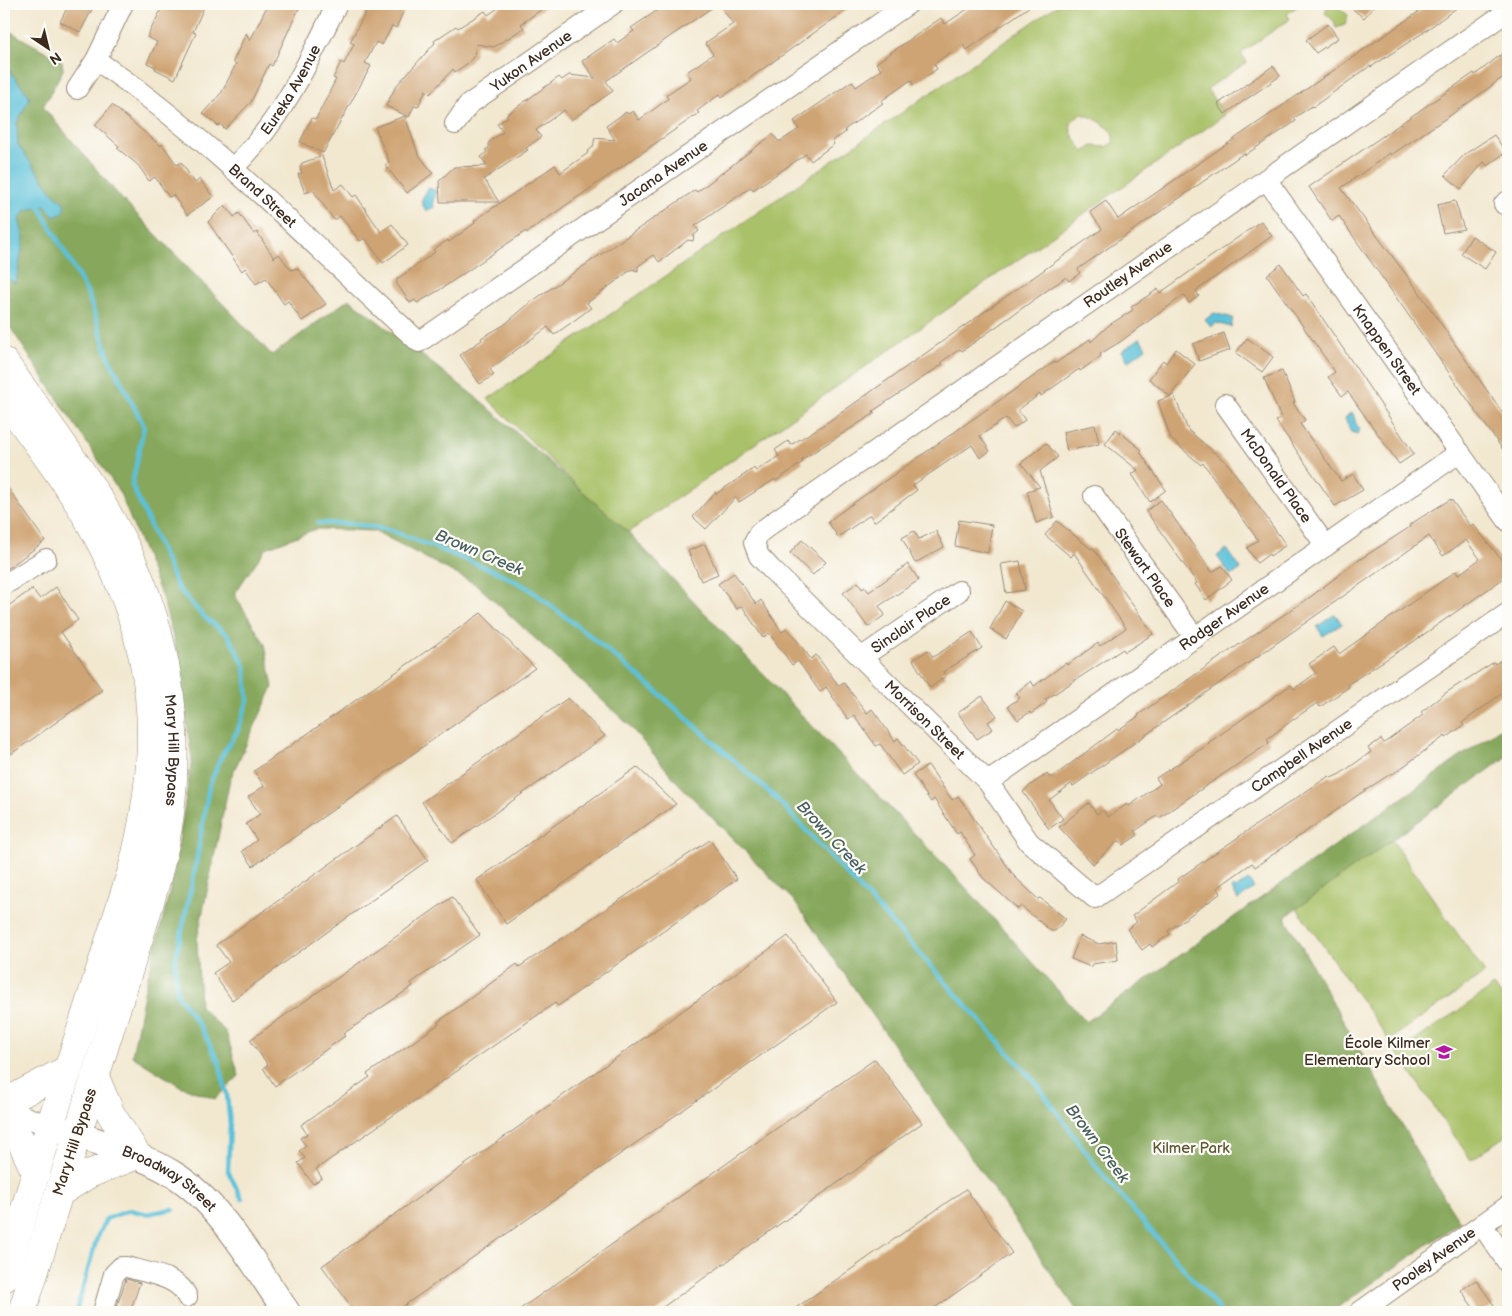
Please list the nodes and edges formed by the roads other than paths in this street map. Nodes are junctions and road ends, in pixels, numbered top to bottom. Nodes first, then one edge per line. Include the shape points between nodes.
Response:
1 (123, 4) edge
2 (337, 4) edge
3 (613, 4) edge
4 (901, 6) edge
5 (1508, 12) edge
6 (96, 60) junction
7 (77, 89) dead end
8 (455, 124) dead end
9 (232, 169) junction
10 (1266, 178) junction
11 (419, 342) joint
12 (4, 362) edge
13 (4, 397) edge
14 (1225, 404) dead end
15 (1460, 452) junction
16 (1094, 496) dead end
17 (1506, 512) edge
18 (754, 543) joint
19 (1326, 546) junction
20 (46, 559) dead end
21 (4, 585) edge
22 (959, 591) dead end
23 (1508, 613) edge
24 (1195, 638) junction
25 (862, 657) junction
26 (988, 782) junction
27 (1095, 898) joint
28 (68, 1069) junction
29 (95, 1077) junction
30 (4, 1103) edge
31 (4, 1109) edge
32 (4, 1115) edge
33 (50, 1126) junction
34 (78, 1136) junction
35 (137, 1155) junction
36 (36, 1173) junction
37 (59, 1193) junction
38 (1508, 1206) edge
39 (1482, 1225) junction
40 (1508, 1263) edge
41 (4, 1278) edge
42 (187, 1297) dead end
43 (22, 1312) edge
44 (103, 1312) edge
45 (287, 1312) edge
46 (1360, 1312) edge

1 - 6 street
2 - 9 street, Eureka Avenue via 286,105 249,153
3 - 8 street, Yukon Avenue via 468,105
4 - 11 street, Jacana Avenue
5 - 10 street, Routley Avenue
6 - 7 street
6 - 9 street, Brand Street via 138,88
9 - 11 street, Brand Street
10 - 15 street, Knappen Street
10 - 18 street, Routley Avenue via 775,521 759,534
12 - 29 highway, Mary Hill Bypass via 112,520 148,601 171,702 172,795 158,871
13 - 28 highway, Mary Hill Bypass via 93,527 117,574 138,636 151,703 153,748 142,835
14 - 19 street, McDonald Place
15 - 17 street, Knappen Street
15 - 19 street, Rodger Avenue
16 - 24 street, Stewart Place
18 - 25 street, Morrison Street via 762,560
19 - 24 street, Rodger Avenue
20 - 21 street
22 - 25 street, Sinclair Place
23 - 27 street, Campbell Avenue
24 - 26 street, Rodger Avenue
25 - 26 street, Morrison Street
26 - 27 street, Morrison Street via 1029,842
28 - 30 highway
28 - 33 highway, Mary Hill Bypass
29 - 34 highway, Mary Hill Bypass
29 - 35 highway via 111,1114
31 - 33 street, Broadway Street
32 - 36 highway
33 - 34 main road, Broadway Street
33 - 36 highway, Mary Hill Bypass
34 - 35 main road, Broadway Street
34 - 37 highway, Mary Hill Bypass
35 - 37 highway via 90,1174
35 - 45 main road, Broadway Street via 174,1174 194,1189 210,1206
36 - 41 highway, Mary Hill Bypass
37 - 43 highway, Mary Hill Bypass
38 - 39 street, Pooley Avenue
39 - 40 street
39 - 46 street, Pooley Avenue
42 - 44 street via 184,1289 174,1282 121,1267 114,1274

